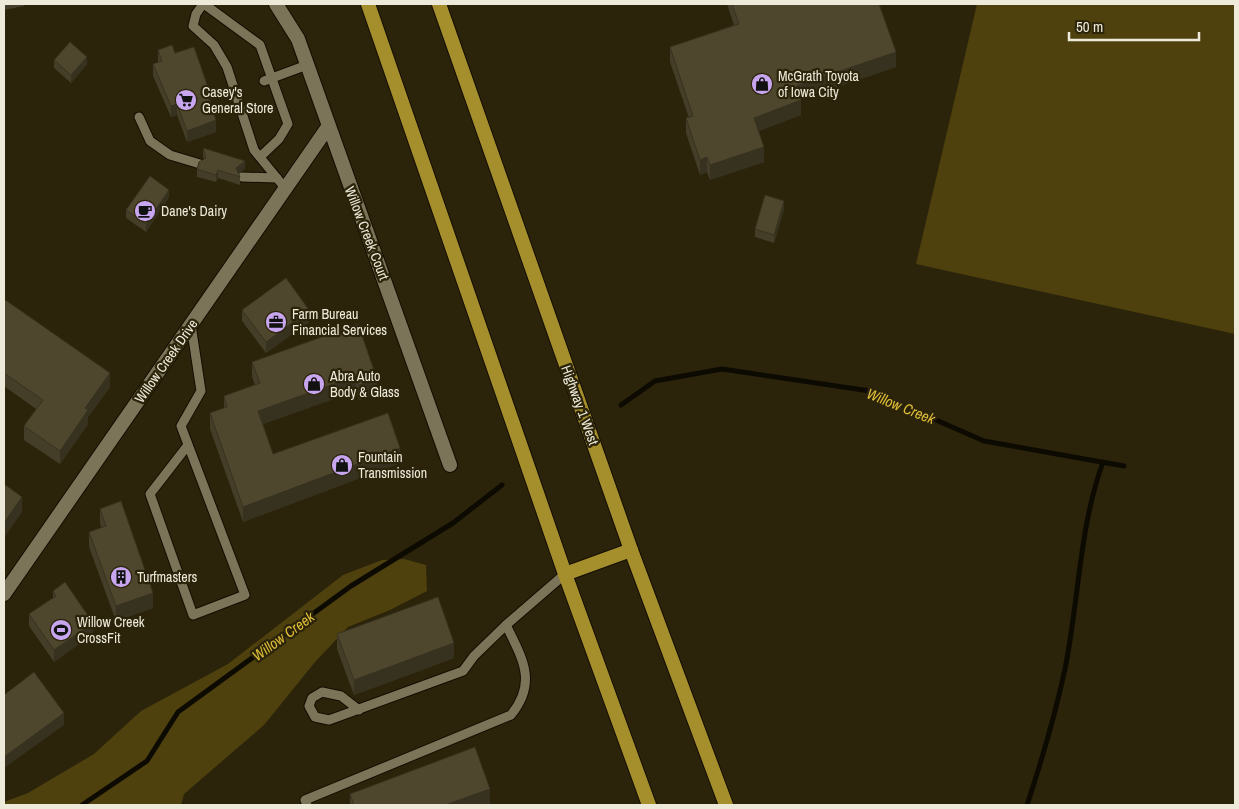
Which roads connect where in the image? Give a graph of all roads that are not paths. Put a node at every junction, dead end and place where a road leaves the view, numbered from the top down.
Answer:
1 (203, 4) edge
2 (276, 4) edge
3 (368, 4) edge
4 (439, 4) edge
5 (307, 65) junction
6 (268, 80) junction
7 (139, 116) dead end
8 (328, 127) junction
9 (260, 158) junction
10 (200, 164) edge
11 (242, 177) edge
12 (281, 183) junction
13 (191, 325) junction
14 (188, 445) junction
15 (450, 465) dead end
16 (632, 550) junction
17 (565, 574) junction
18 (4, 594) edge
19 (506, 625) junction
20 (359, 710) junction
21 (307, 805) edge
22 (649, 805) edge
23 (726, 805) edge

1 - 6 lane
1 - 9 lane
2 - 5 street, Willow Creek Court
3 - 17 main road
4 - 16 main road, Highway 1 West
5 - 6 lane
5 - 8 street, Willow Creek Court
6 - 9 lane
7 - 10 lane
8 - 12 street, Willow Creek Drive
8 - 15 street, Willow Creek Court
9 - 12 lane
11 - 12 lane
12 - 13 street, Willow Creek Drive
13 - 14 lane
13 - 18 street, Willow Creek Drive
14 - 14 lane
16 - 17 main road
16 - 23 main road, Highway 1 West
17 - 19 lane
17 - 22 main road
19 - 20 lane
19 - 21 lane
20 - 20 lane

